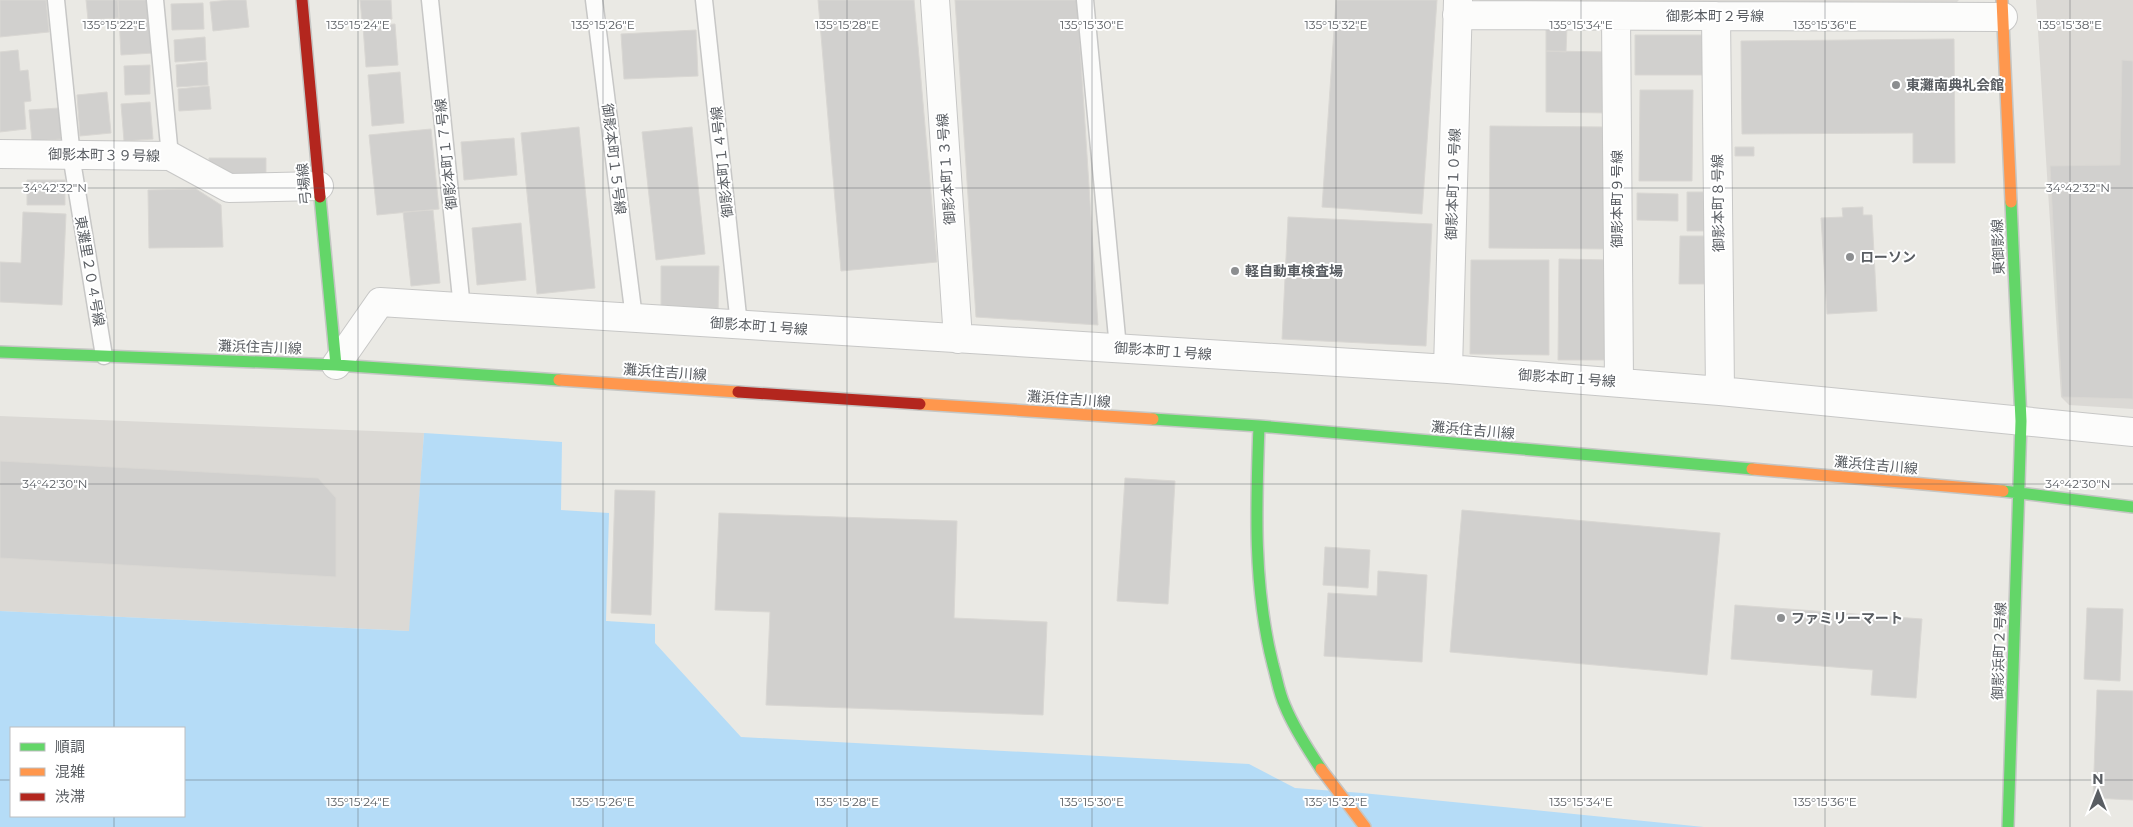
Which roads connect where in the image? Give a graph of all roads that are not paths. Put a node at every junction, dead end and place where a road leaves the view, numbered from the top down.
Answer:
1 (56, 0) edge
2 (155, 0) edge
3 (302, 0) edge
4 (430, 0) edge
5 (594, 0) edge
6 (704, 0) edge
7 (935, 0) edge
8 (1085, 0) edge
9 (1458, 8) edge
10 (2003, 8) edge
11 (1616, 16) junction
12 (1716, 16) junction
13 (0, 154) edge
14 (72, 155) junction
15 (170, 156) junction
16 (319, 186) junction
17 (462, 308) junction
18 (634, 318) junction
19 (739, 325) junction
20 (958, 338) junction
21 (1118, 348) junction
22 (0, 352) edge
23 (104, 356) junction
24 (336, 365) junction
25 (1448, 369) junction
26 (1619, 382) junction
27 (1720, 391) junction
28 (2021, 421) junction
29 (1259, 426) junction
30 (2133, 432) edge
31 (1989, 489) junction
32 (2020, 492) junction
33 (2133, 506) edge
34 (2018, 547) junction
35 (1365, 827) edge
36 (2008, 827) edge

1 - 14 lane, 東灘里２０４号線
2 - 15 lane
3 - 16 street, 弓場線
4 - 17 lane, 御影本町１７号線
5 - 18 lane, 御影本町１５号線
6 - 19 lane, 御影本町１４号線
7 - 20 street, 御影本町１３号線
8 - 21 lane
9 - 11 street, 御影本町２号線
9 - 25 street, 御影本町１０号線
10 - 12 street, 御影本町２号線
10 - 28 street, 東御影線
11 - 12 street, 御影本町２号線
11 - 26 street, 御影本町９号線
12 - 27 street, 御影本町８号線
13 - 14 street, 御影本町３９号線
14 - 15 street, 御影本町３９号線
14 - 23 lane, 東灘里２０４号線
15 - 16 street, 御影本町３９号線
16 - 24 street, 弓場線
17 - 18 street, 御影本町１号線
17 - 24 street, 御影本町１号線
18 - 19 street, 御影本町１号線
19 - 20 street, 御影本町１号線
20 - 21 street, 御影本町１号線
21 - 25 street, 御影本町１号線
22 - 23 street, 灘浜住吉川線
23 - 24 street, 灘浜住吉川線
24 - 29 street, 灘浜住吉川線
25 - 26 street, 御影本町１号線
26 - 27 street, 御影本町１号線
27 - 28 street, 御影本町１号線
28 - 30 street, 御影本町１号線
28 - 32 street, 東御影線
29 - 31 street, 灘浜住吉川線
29 - 35 street
31 - 32 street, 灘浜住吉川線
31 - 34 street
32 - 33 street, 灘浜住吉川線
32 - 34 street, 御影浜町２号線
34 - 36 street, 御影浜町２号線

